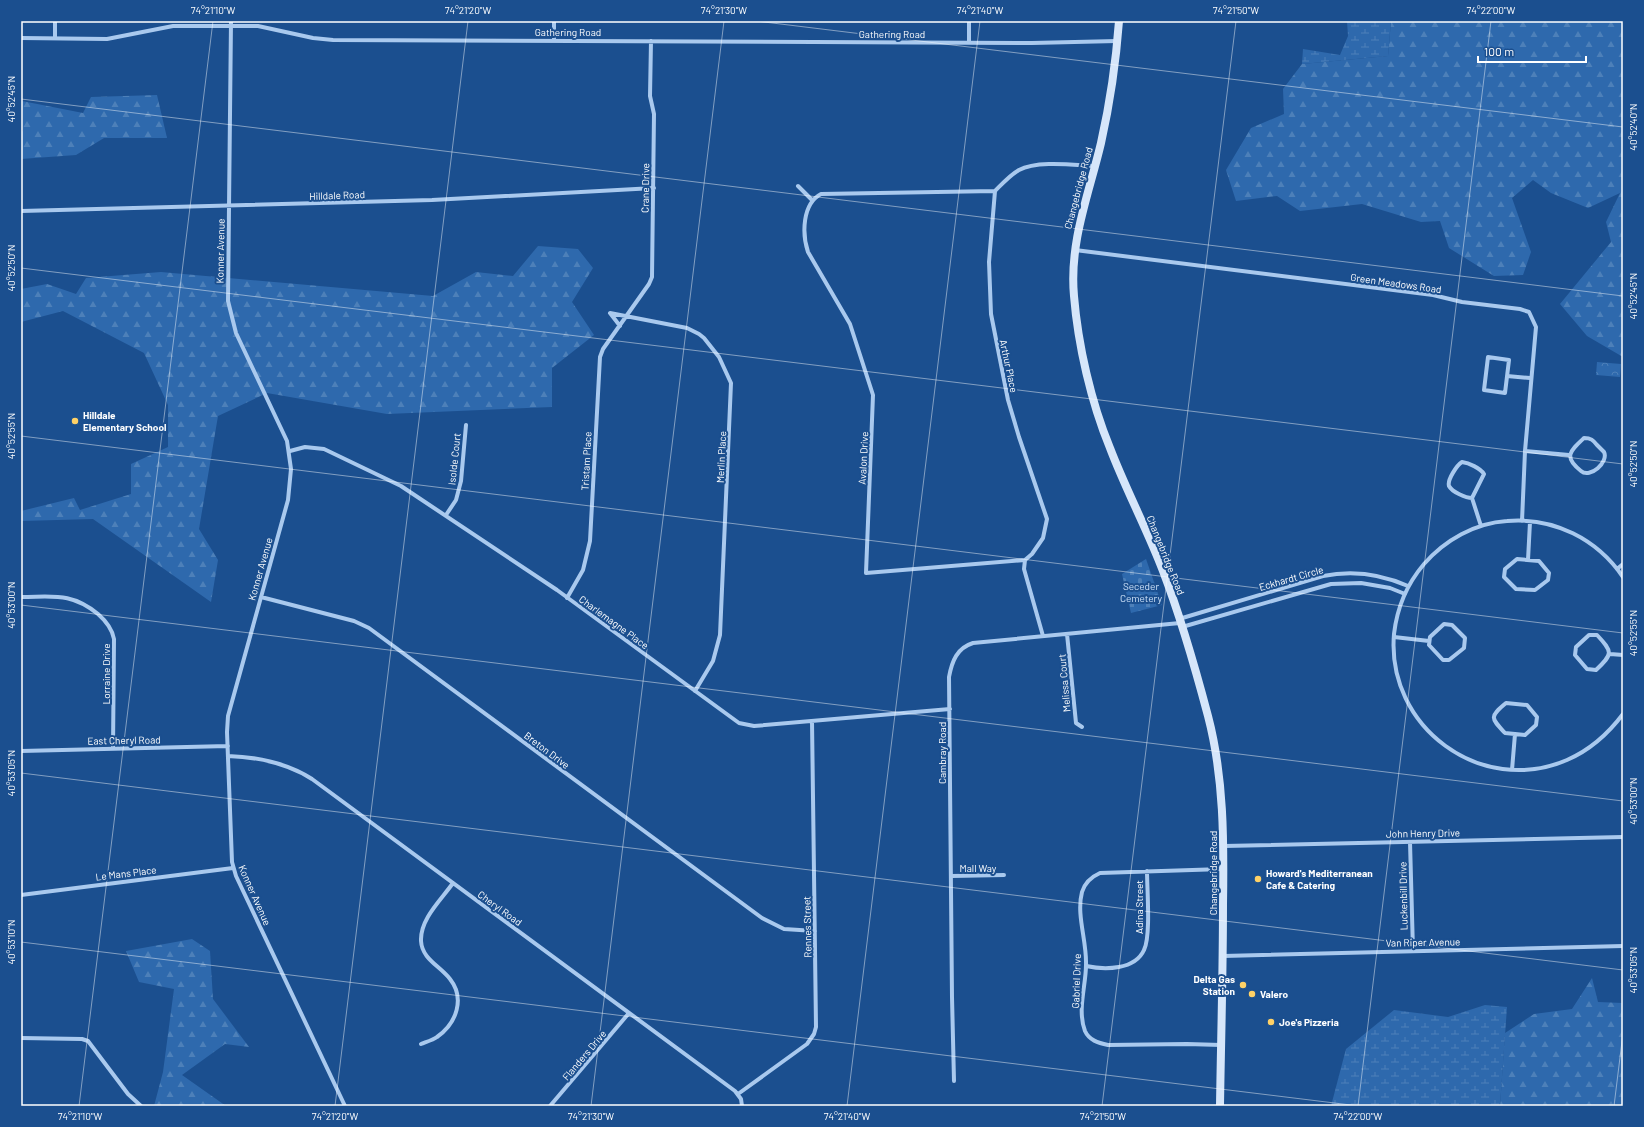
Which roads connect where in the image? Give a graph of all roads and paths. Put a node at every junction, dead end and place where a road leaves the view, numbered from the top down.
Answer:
1 (55, 21) edge
2 (231, 21) edge
3 (554, 21) edge
4 (969, 21) edge
5 (1119, 21) edge
6 (231, 26) junction
7 (21, 38) edge
8 (54, 38) junction
9 (554, 40) junction
10 (651, 41) junction
11 (1118, 41) junction
12 (969, 42) junction
13 (1094, 166) junction
14 (798, 186) dead end
15 (654, 188) junction
16 (995, 191) junction
17 (812, 200) junction
18 (228, 206) junction
19 (21, 211) edge
20 (1075, 250) junction
21 (626, 316) junction
22 (620, 326) junction
23 (1507, 376) junction
24 (1530, 378) junction
25 (466, 425) dead end
26 (290, 451) junction
27 (1525, 451) junction
28 (1569, 455) junction
29 (1472, 498) junction
30 (446, 515) junction
31 (1522, 521) junction
32 (1530, 522) junction
33 (1481, 526) junction
34 (1026, 560) junction
35 (1528, 560) junction
36 (1623, 564) edge
37 (1617, 569) junction
38 (1623, 577) edge
39 (1408, 586) junction
40 (1405, 594) junction
41 (21, 597) edge
42 (261, 597) junction
43 (567, 598) junction
44 (1180, 623) junction
45 (1067, 634) junction
46 (1043, 636) junction
47 (1394, 637) junction
48 (1429, 641) junction
49 (1610, 654) junction
50 (1623, 655) edge
51 (694, 691) junction
52 (950, 709) junction
53 (1623, 714) edge
54 (812, 721) junction
55 (1082, 727) dead end
56 (1515, 734) junction
57 (228, 746) junction
58 (113, 749) junction
59 (21, 751) edge
60 (228, 756) junction
61 (1512, 770) junction
62 (1623, 837) edge
63 (1410, 842) junction
64 (1223, 846) junction
65 (233, 868) junction
66 (1224, 869) junction
67 (1147, 871) junction
68 (952, 876) junction
69 (1004, 876) dead end
70 (453, 883) junction
71 (21, 894) edge
72 (815, 931) junction
73 (1623, 946) edge
74 (1413, 950) junction
75 (1223, 956) junction
76 (1086, 966) junction
77 (629, 1013) junction
78 (21, 1038) edge
79 (421, 1044) dead end
80 (1222, 1045) junction
81 (954, 1082) dead end
82 (738, 1094) junction
83 (141, 1106) edge
84 (345, 1106) edge
85 (550, 1106) edge
86 (742, 1106) edge
87 (1220, 1106) edge

1 - 8 street
2 - 6 street, Konner Avenue
3 - 9 street
4 - 12 street
5 - 11 main road, Changebridge Road
6 - 8 street, Gathering Road
6 - 9 street, Gathering Road
6 - 18 street, Konner Avenue
7 - 8 street, Gathering Road
9 - 10 street, Gathering Road
10 - 12 street, Gathering Road
10 - 15 street, Crane Drive
11 - 12 street, Gathering Road
11 - 13 main road, Changebridge Road
13 - 16 street
13 - 20 main road, Changebridge Road
14 - 17 street
15 - 18 street, Hilldale Road
15 - 21 street, Crane Drive
16 - 17 street
16 - 34 street, Arthur Place
17 - 34 street, Avalon Drive
18 - 19 street, Hilldale Road
18 - 26 street, Konner Avenue
20 - 24 street, Green Meadows Road
20 - 44 main road, Changebridge Road
21 - 22 street, Crane Drive
21 - 22 street, Merlin Place
21 - 51 street, Merlin Place
22 - 43 street, Tristam Place
23 - 23 street
23 - 24 street
24 - 27 street, Green Meadows Road
25 - 30 street, Isolde Court
26 - 30 street, Charlemagne Place
26 - 42 street, Konner Avenue
27 - 28 street
27 - 31 street, Green Meadows Road
28 - 28 street
29 - 29 street
29 - 33 street
30 - 43 street, Charlemagne Place
31 - 32 street
31 - 33 street
32 - 35 street
32 - 37 street
33 - 39 street
34 - 46 street
35 - 35 street
36 - 37 street
37 - 38 street
39 - 40 street
39 - 44 street, Eckhardt Circle
40 - 44 street, Eckhardt Circle
40 - 47 street
41 - 58 street, Lorraine Drive
42 - 57 street, Konner Avenue
42 - 72 street, Breton Drive
43 - 51 street, Charlemagne Place
44 - 45 street, Cambray Road
44 - 64 main road, Changebridge Road
45 - 46 street, Cambray Road
45 - 55 street, Melissa Court
46 - 52 street, Cambray Road
47 - 48 street
47 - 61 street
48 - 48 street
49 - 49 street
49 - 50 street
51 - 54 street, Charlemagne Place
52 - 54 street, Charlemagne Place
52 - 68 street, Cambray Road
53 - 61 street
54 - 72 street, Rennes Street
56 - 56 street
56 - 61 street
57 - 58 street, East Cheryl Road
57 - 60 street, Konner Avenue
58 - 59 street, East Cheryl Road
60 - 65 street, Konner Avenue
60 - 70 street, Cheryl Road
62 - 63 street, John Henry Drive
63 - 64 street, John Henry Drive
63 - 74 street, Luckenbill Drive
64 - 66 main road, Changebridge Road
65 - 71 street, Le Mans Place
65 - 84 street, Konner Avenue
66 - 67 street, Gabriel Drive
66 - 75 main road, Changebridge Road
67 - 76 street, Adina Street
67 - 76 street, Gabriel Drive
68 - 69 street, Mall Way
68 - 81 street, Cambray Road
70 - 77 street, Cheryl Road
70 - 79 street
72 - 82 street, Rennes Street
73 - 74 street, Van Riper Avenue
74 - 75 street, Van Riper Avenue
75 - 80 main road, Changebridge Road
76 - 80 street, Gabriel Drive
77 - 82 street, Cheryl Road
77 - 85 street, Flanders Drive
78 - 83 street
80 - 87 main road, Changebridge Road
82 - 86 street

